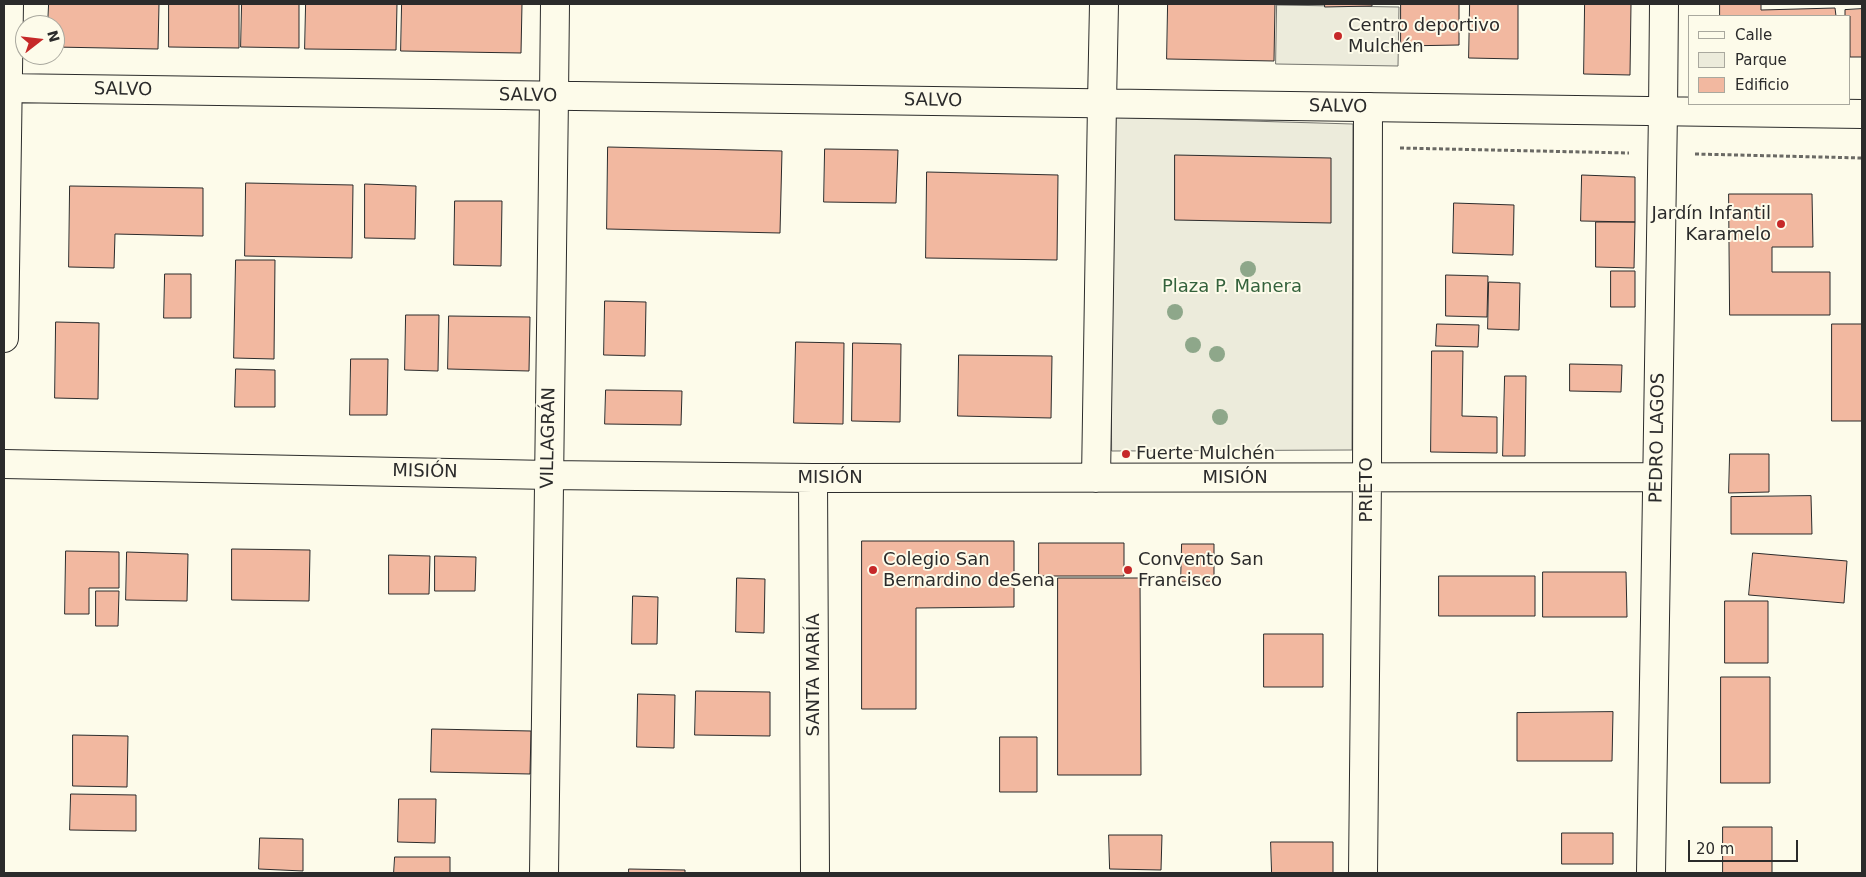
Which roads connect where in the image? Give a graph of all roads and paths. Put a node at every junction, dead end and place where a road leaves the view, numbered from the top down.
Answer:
1 (9, 4) edge
2 (556, 4) edge
3 (1104, 4) edge
4 (1664, 4) edge
5 (5, 88) edge
6 (554, 96) junction
7 (1102, 103) junction
8 (1368, 107) junction
9 (1663, 111) junction
10 (1862, 114) edge
11 (1368, 147) junction
12 (1662, 154) junction
13 (1862, 158) edge
14 (4, 338) edge
15 (4, 464) edge
16 (549, 475) junction
17 (1657, 477) junction
18 (813, 478) junction
19 (1096, 478) junction
20 (1367, 478) junction
21 (544, 873) edge
22 (814, 873) edge
23 (1363, 873) edge
24 (1651, 873) edge

1 - 5 street
2 - 6 street, VILLAGRÁN
3 - 7 street
4 - 9 street, PEDRO LAGOS
5 - 6 street, SALVO
5 - 14 street
6 - 7 street, SALVO
6 - 16 street, VILLAGRÁN
7 - 8 street, SALVO
7 - 19 street
8 - 9 street, SALVO
8 - 11 street, PRIETO
9 - 10 street, SALVO
9 - 12 street, PEDRO LAGOS
11 - 12 path
11 - 20 street, PRIETO
12 - 13 path
12 - 17 street, PEDRO LAGOS
15 - 16 street, MISIÓN
16 - 18 street, MISIÓN
16 - 21 street, VILLAGRÁN
17 - 20 street, MISIÓN
17 - 24 street, PEDRO LAGOS
18 - 19 street, MISIÓN
18 - 22 street, SANTA MARÍA
19 - 20 street, MISIÓN
20 - 23 street, PRIETO

